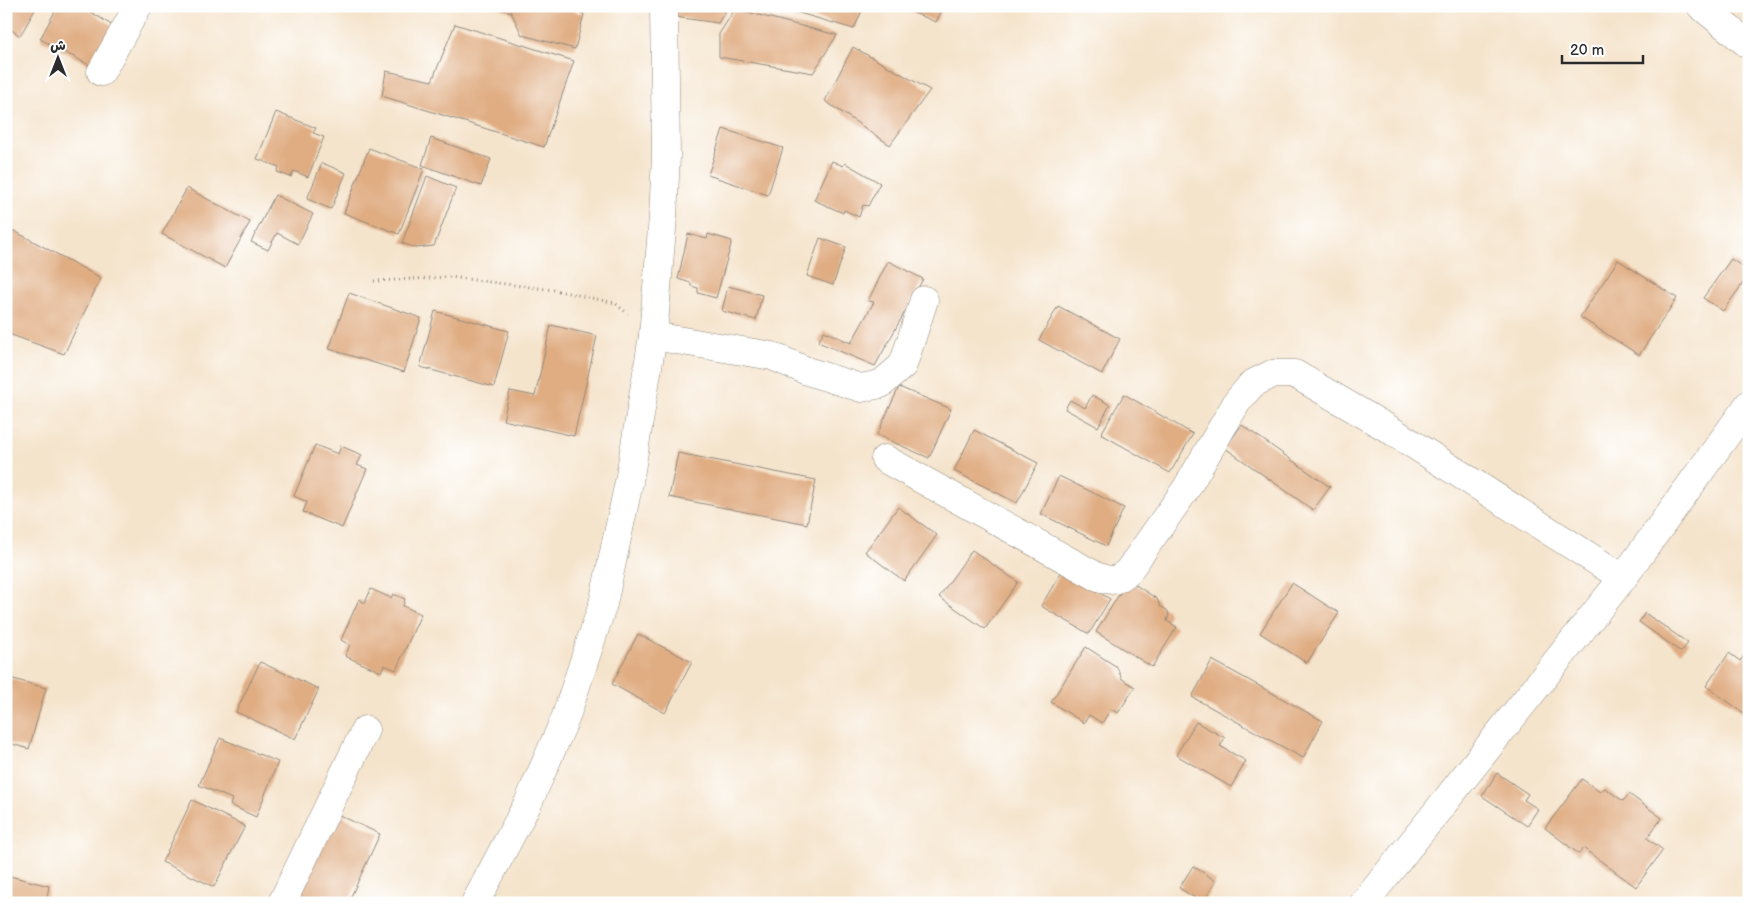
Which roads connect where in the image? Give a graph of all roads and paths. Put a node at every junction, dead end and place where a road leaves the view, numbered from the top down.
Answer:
1 (138, 6) edge
2 (664, 6) edge
3 (1701, 6) edge
4 (1749, 45) edge
5 (101, 72) dead end
6 (374, 281) dead end
7 (924, 300) dead end
8 (653, 336) junction
9 (1749, 404) edge
10 (885, 459) dead end
11 (1623, 578) junction
12 (365, 730) dead end
13 (282, 903) edge
14 (476, 903) edge
15 (1364, 903) edge

1 - 5 street
2 - 8 street
3 - 4 street
6 - 8 path
7 - 8 street
8 - 14 street
9 - 11 street
10 - 11 street
11 - 15 street
12 - 13 street

